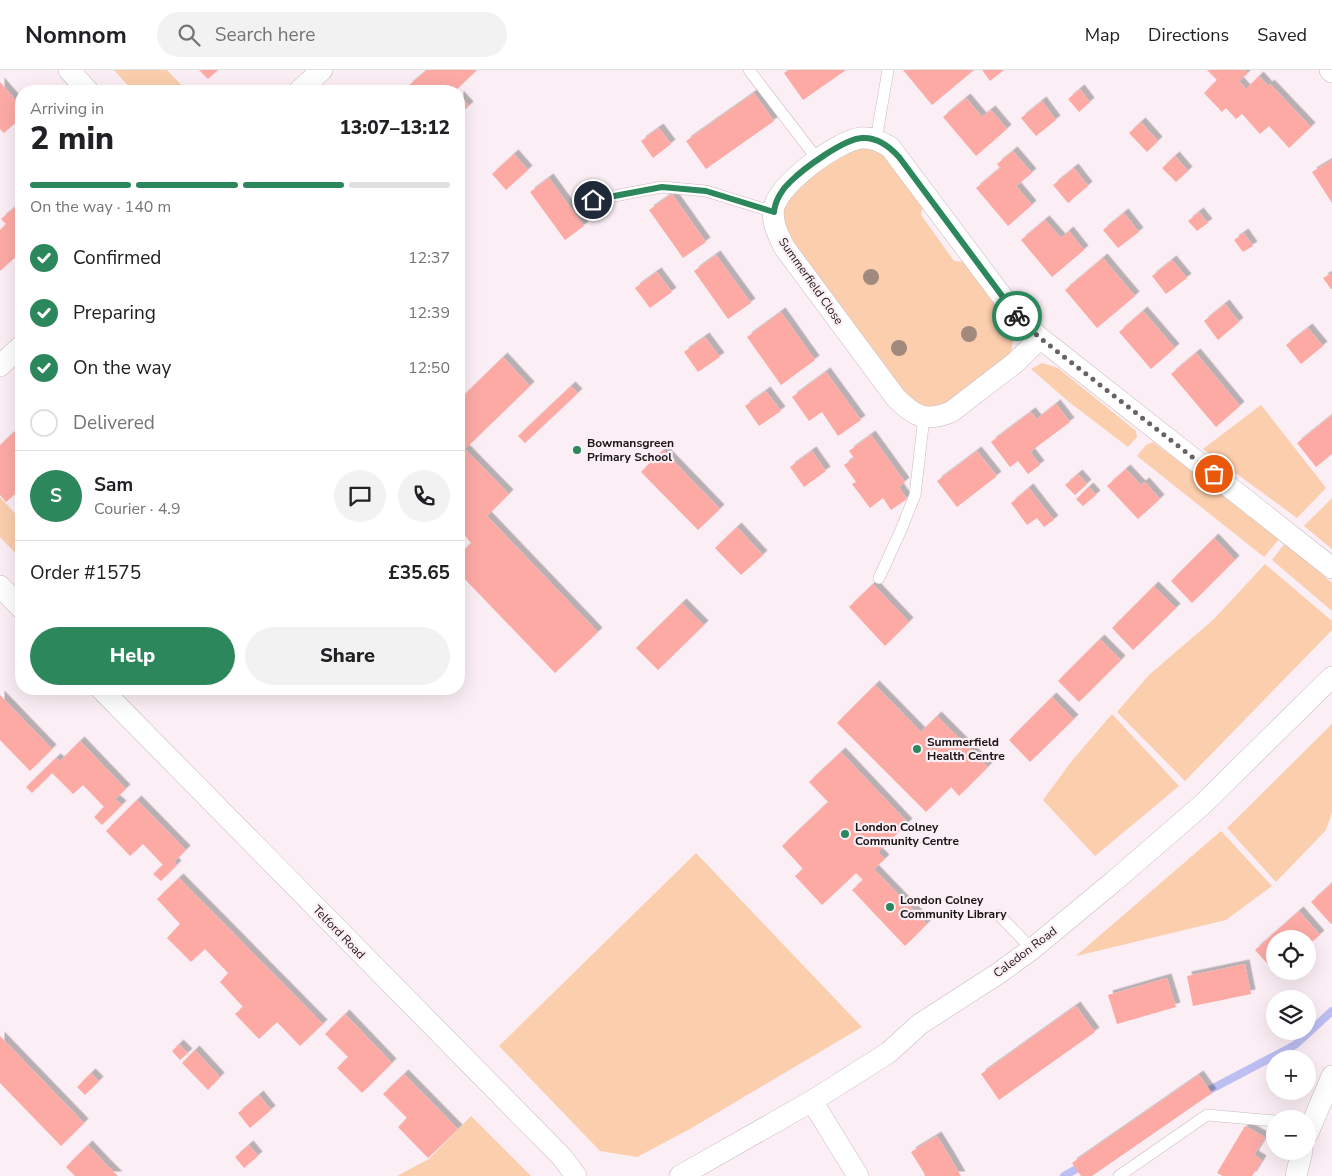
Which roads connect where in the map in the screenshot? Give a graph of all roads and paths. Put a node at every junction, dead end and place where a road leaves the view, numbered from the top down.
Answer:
1 (69, 70) edge
2 (322, 70) edge
3 (749, 70) edge
4 (888, 70) edge
5 (83, 85) edge
6 (306, 85) edge
7 (876, 140) junction
8 (818, 160) junction
9 (593, 200) dead end
10 (774, 212) junction
11 (1040, 338) junction
12 (15, 352) edge
13 (0, 366) edge
14 (924, 417) junction
15 (1332, 568) edge
16 (879, 578) dead end
17 (0, 586) edge
18 (15, 602) edge
19 (1332, 677) edge
20 (107, 695) edge
21 (999, 915) dead end
22 (1032, 949) junction
23 (1332, 1076) edge
24 (812, 1101) junction
25 (1316, 1110) edge
26 (1266, 1121) edge
27 (1300, 1160) edge
28 (576, 1176) edge
29 (680, 1176) edge
30 (858, 1176) edge
31 (1119, 1176) edge
32 (1296, 1176) edge

1 - 5 street
2 - 6 street
3 - 8 lane
4 - 7 lane
7 - 8 street
7 - 11 street
8 - 10 street
9 - 10 lane
10 - 14 street, Summerfield Close
11 - 14 street
11 - 15 street
12 - 13 street
14 - 16 lane
17 - 18 street
19 - 22 street, Caledon Road
20 - 28 street, Telford Road
21 - 22 lane
22 - 24 street, Caledon Road
23 - 25 street
24 - 29 street, Caledon Road
24 - 30 street
26 - 31 lane
27 - 32 street

